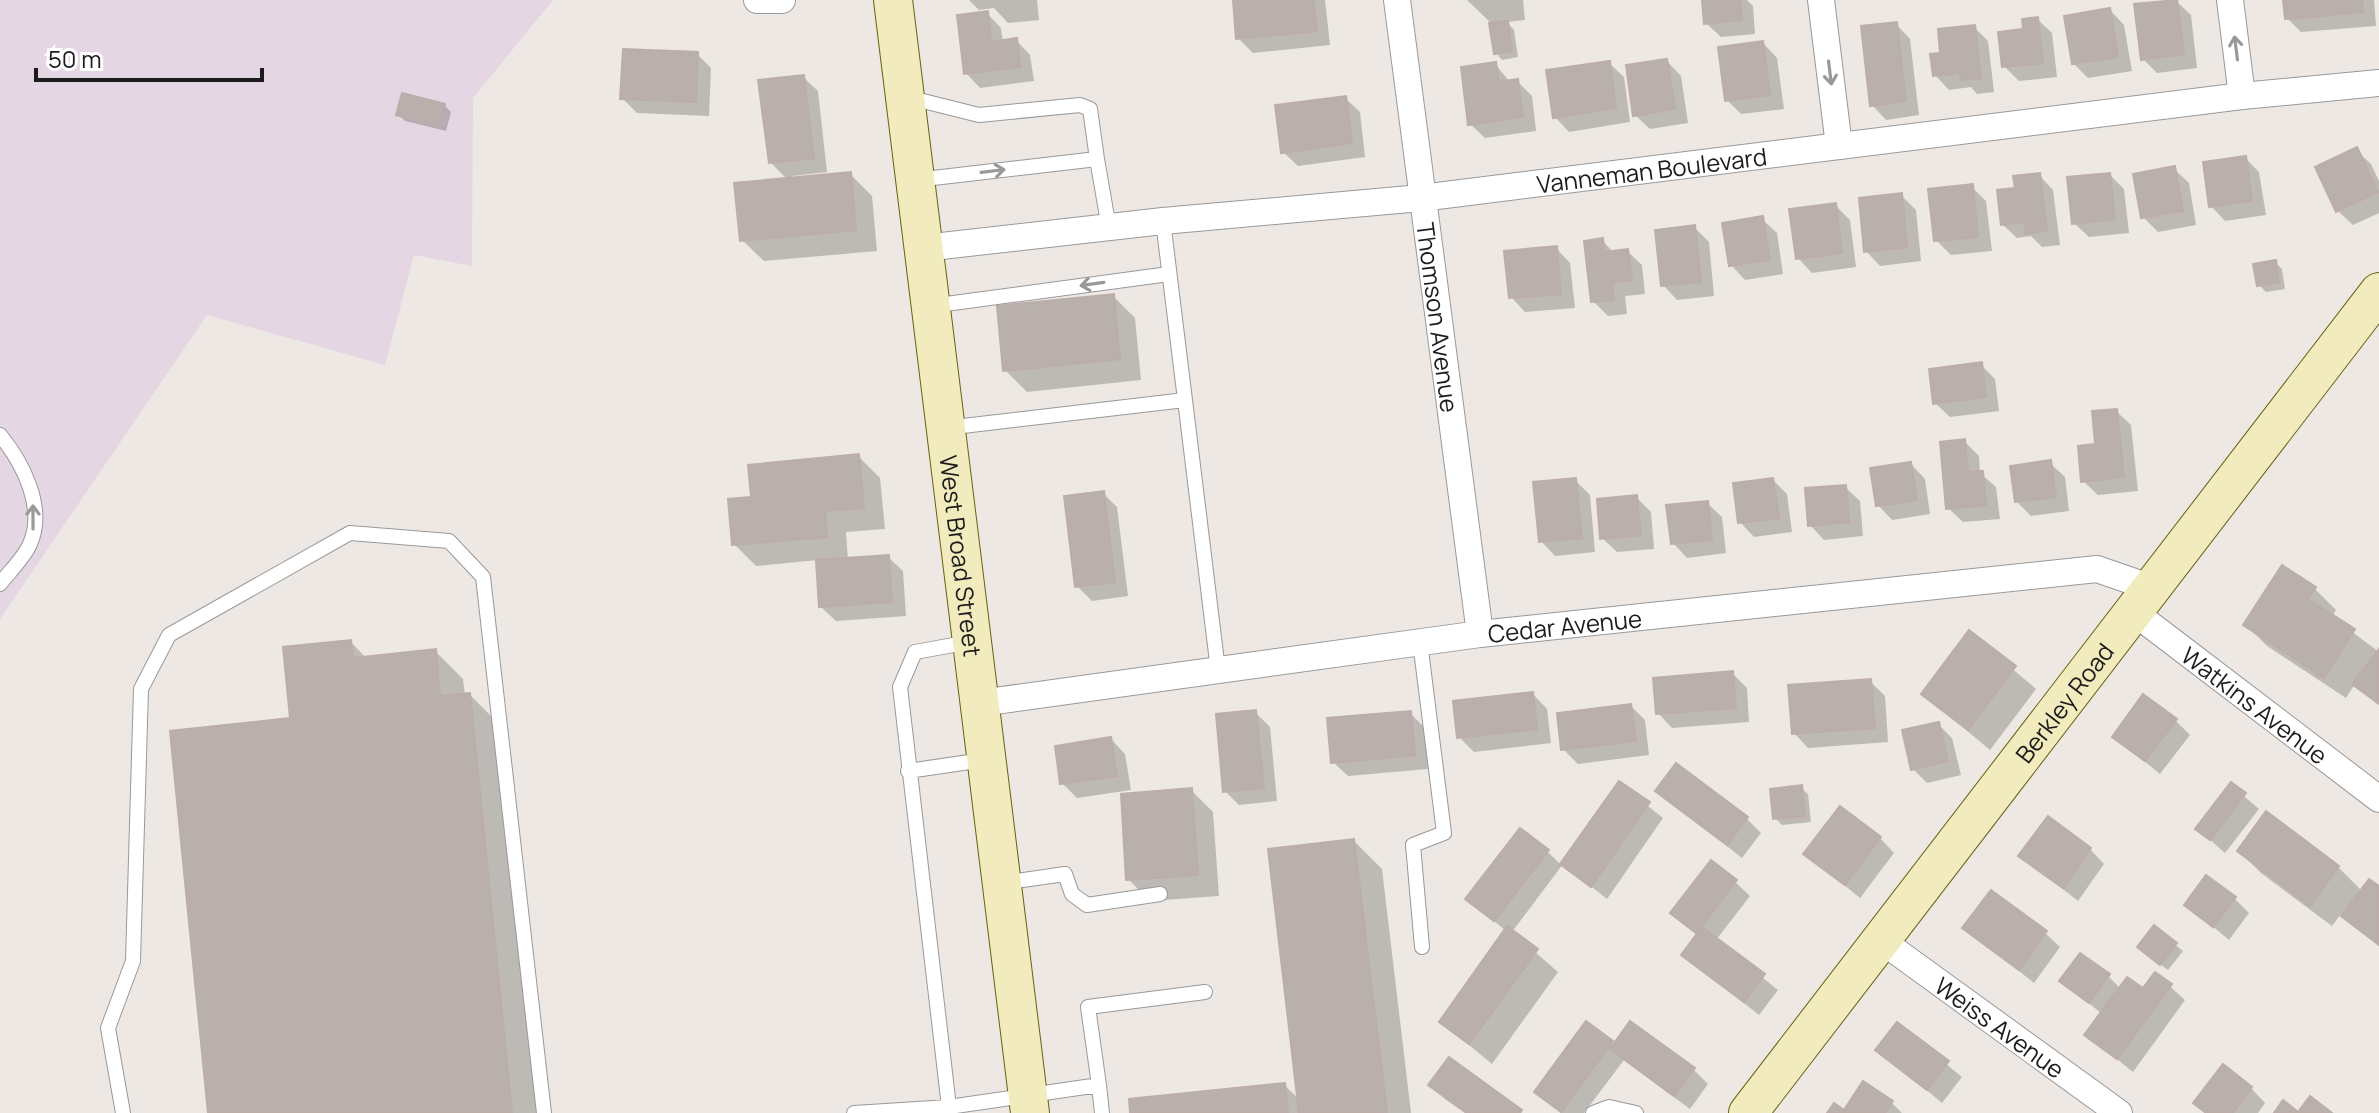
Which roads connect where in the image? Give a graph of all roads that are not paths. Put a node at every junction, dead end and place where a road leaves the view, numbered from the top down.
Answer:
1 (757, 0) edge
2 (782, 0) edge
3 (893, 0) edge
4 (1397, 0) edge
5 (1821, 0) edge
6 (2230, 0) edge
7 (2379, 83) edge
8 (905, 96) junction
9 (2242, 96) junction
10 (1839, 146) junction
11 (1097, 159) junction
12 (916, 180) junction
13 (1421, 198) junction
14 (1163, 221) junction
15 (1109, 228) junction
16 (924, 248) junction
17 (1169, 274) junction
18 (2379, 292) edge
19 (931, 306) junction
20 (1185, 400) junction
21 (946, 428) junction
22 (0, 435) edge
23 (0, 584) edge
24 (2140, 599) junction
25 (1480, 634) junction
26 (972, 641) junction
27 (1420, 642) junction
28 (1218, 670) junction
29 (980, 703) junction
30 (987, 760) junction
31 (908, 771) junction
32 (2379, 799) edge
33 (1002, 883) junction
34 (1160, 894) dead end
35 (1882, 941) junction
36 (1422, 947) dead end
37 (1205, 992) dead end
38 (1099, 1085) junction
39 (1029, 1104) edge
40 (949, 1107) junction
41 (123, 1113) edge
42 (544, 1113) edge
43 (854, 1113) edge
44 (1102, 1113) edge
45 (1593, 1113) edge
46 (1636, 1113) edge
47 (1748, 1113) edge
48 (2119, 1113) edge

1 - 2 street
3 - 8 main road, West Broad Street
4 - 13 street, Thomson Avenue
5 -> 10 street
9 -> 6 street
7 - 9 street, Vanneman Boulevard
8 - 11 lane
8 - 12 main road, West Broad Street
9 - 10 street, Vanneman Boulevard
10 - 13 street, Vanneman Boulevard
12 -> 11 lane
11 - 15 lane
12 - 16 main road, West Broad Street
13 - 14 street, Vanneman Boulevard
13 - 25 street, Thomson Avenue
14 - 15 street, Vanneman Boulevard
14 - 17 lane
15 - 16 street, Vanneman Boulevard
16 - 19 main road, West Broad Street
17 -> 19 lane
17 - 20 lane
18 - 24 main road, Berkley Road
19 - 21 main road, West Broad Street
20 - 21 lane
20 - 28 lane
21 - 26 main road, West Broad Street
23 -> 22 lane
24 - 25 street, Cedar Avenue
24 - 32 street, Watkins Avenue
24 - 35 main road, Berkley Road
25 - 27 street, Cedar Avenue
26 - 29 main road, West Broad Street
26 - 31 lane
27 - 28 street, Cedar Avenue
27 - 36 lane
28 - 29 street, Cedar Avenue
29 - 30 main road, West Broad Street
30 - 31 lane
30 - 33 main road, West Broad Street
31 - 40 lane
33 - 34 lane
33 - 39 main road, West Broad Street
35 - 47 main road, Berkley Road
35 - 48 street, Weiss Avenue
37 - 38 lane
38 - 39 lane
38 - 44 lane
39 - 40 lane
40 - 43 lane
41 - 42 lane
45 - 46 lane

